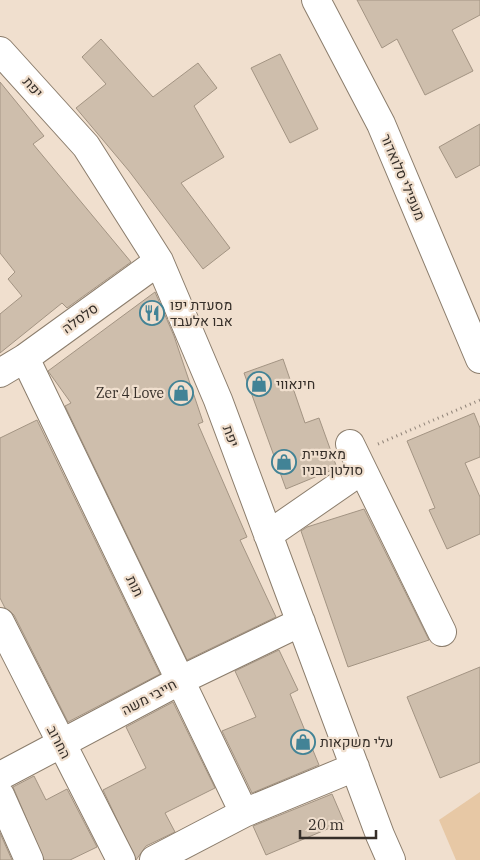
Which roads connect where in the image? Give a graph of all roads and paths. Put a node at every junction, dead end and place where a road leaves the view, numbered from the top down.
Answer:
1 (316, 0) edge
2 (0, 51) edge
3 (159, 260) junction
4 (25, 358) junction
5 (480, 359) edge
6 (0, 373) edge
7 (480, 400) edge
8 (356, 456) junction
9 (268, 535) junction
10 (0, 622) edge
11 (301, 622) junction
12 (442, 632) dead end
13 (181, 680) junction
14 (60, 744) junction
15 (354, 767) junction
16 (0, 776) edge
17 (0, 795) edge
18 (244, 814) junction
19 (29, 860) edge
20 (121, 860) edge
21 (154, 860) edge
22 (392, 860) edge

1 - 5 street, מעפילי סלואדור
2 - 3 street, יפת
3 - 4 street, סלסלה
3 - 9 street, יפת
4 - 6 street, סלסלה
4 - 13 street, תות
7 - 8 path
8 - 9 street
8 - 12 street
9 - 11 street, יפת
10 - 14 street, החרוב
11 - 13 street, חייבי משה
11 - 15 street, יפת
13 - 14 street, חייבי משה
13 - 18 street, תות
14 - 16 street, חייבי משה
14 - 20 street, החרוב
15 - 18 street
15 - 22 street, יפת
17 - 19 street
18 - 21 street

